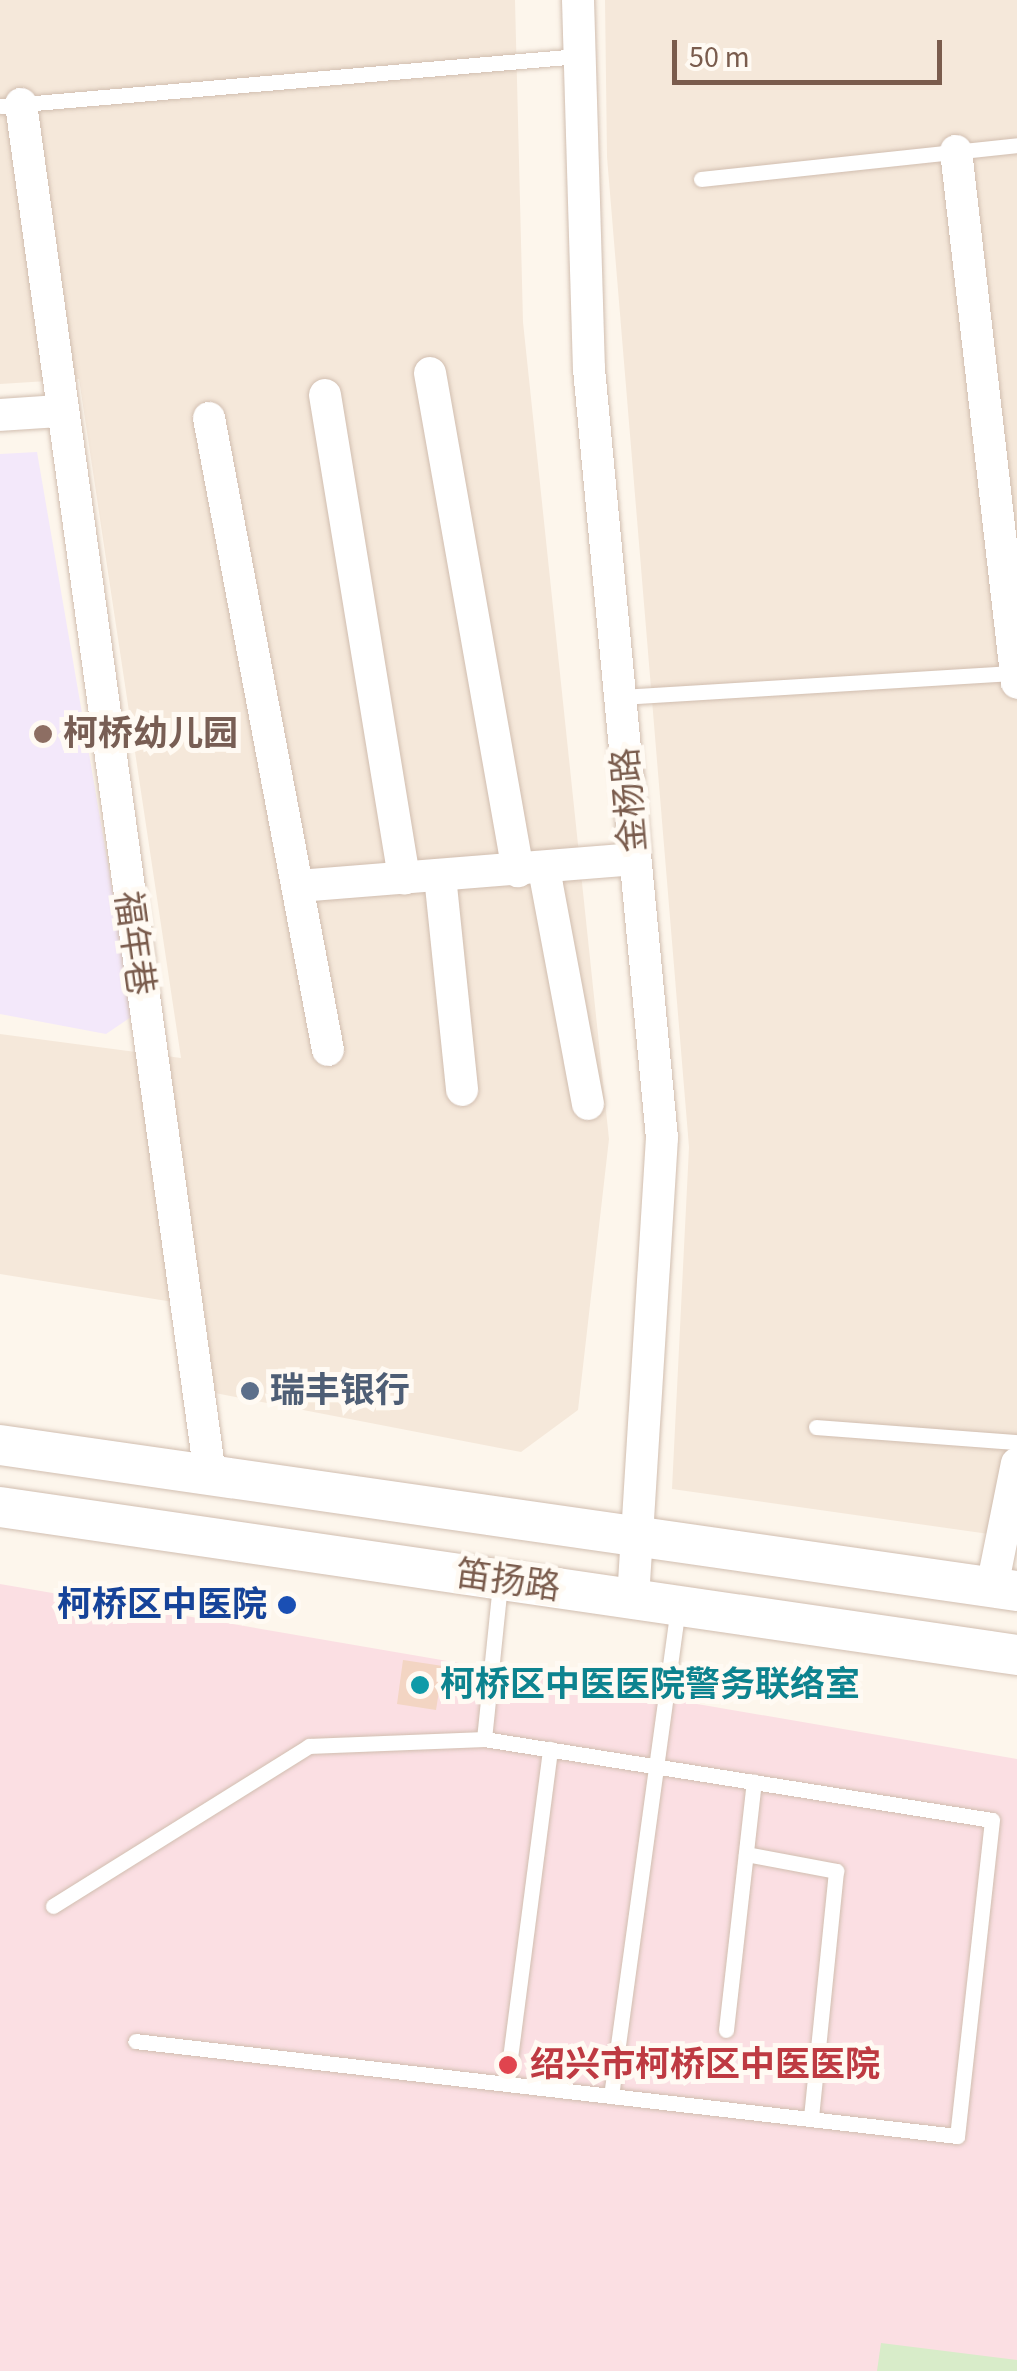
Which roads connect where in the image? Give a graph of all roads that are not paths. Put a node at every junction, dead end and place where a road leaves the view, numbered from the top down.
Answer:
1 (578, 0) edge
2 (580, 56) junction
3 (10, 105) edge
4 (1017, 144) edge
5 (956, 151) junction
6 (702, 178) dead end
7 (430, 373) dead end
8 (325, 395) dead end
9 (58, 411) junction
10 (0, 415) edge
11 (209, 418) dead end
12 (1017, 674) edge
13 (1017, 682) edge
14 (620, 698) junction
15 (635, 858) junction
16 (531, 870) junction
17 (440, 876) junction
18 (404, 879) junction
19 (298, 886) junction
20 (328, 1050) dead end
21 (462, 1090) dead end
22 (588, 1104) dead end
23 (816, 1427) dead end
24 (1017, 1442) edge
25 (0, 1446) edge
26 (1017, 1462) edge
27 (210, 1475) junction
28 (0, 1507) edge
29 (643, 1534) junction
30 (501, 1580) junction
31 (1004, 1589) edge
32 (632, 1599) junction
33 (679, 1606) junction
34 (1017, 1655) edge
35 (484, 1739) junction
36 (550, 1750) junction
37 (654, 1766) junction
38 (754, 1782) junction
39 (746, 1854) junction
40 (53, 1906) dead end
41 (726, 2030) dead end
42 (135, 2041) dead end
43 (507, 2081) junction
44 (611, 2096) junction
45 (811, 2118) junction

1 - 2 street, 金杨路
2 - 3 lane
2 - 14 street, 金杨路
3 - 9 street, 福年巷
4 - 5 lane
5 - 6 lane
5 - 12 street
7 - 16 street
8 - 18 street
9 - 10 street
9 - 27 street, 福年巷
11 - 19 street
12 - 13 street
12 - 14 lane
14 - 15 street, 金杨路
15 - 16 street
15 - 29 street, 金杨路
16 - 17 street
16 - 22 street
17 - 18 street
17 - 21 street
18 - 19 street
19 - 20 street
23 - 24 lane
25 - 27 street, 笛扬路
26 - 31 street
27 - 29 street, 笛扬路
28 - 30 street, 笛扬路
29 - 31 street, 笛扬路
29 - 32 street, 金杨路
30 - 32 street, 笛扬路
30 - 35 lane
32 - 33 street, 笛扬路
33 - 34 street, 笛扬路
33 - 37 lane
35 - 36 lane
35 - 40 lane
36 - 37 lane
36 - 43 lane
37 - 38 lane
37 - 44 lane
38 - 39 lane
38 - 45 lane
39 - 41 lane
39 - 45 lane
42 - 43 lane
43 - 44 lane
44 - 45 lane

